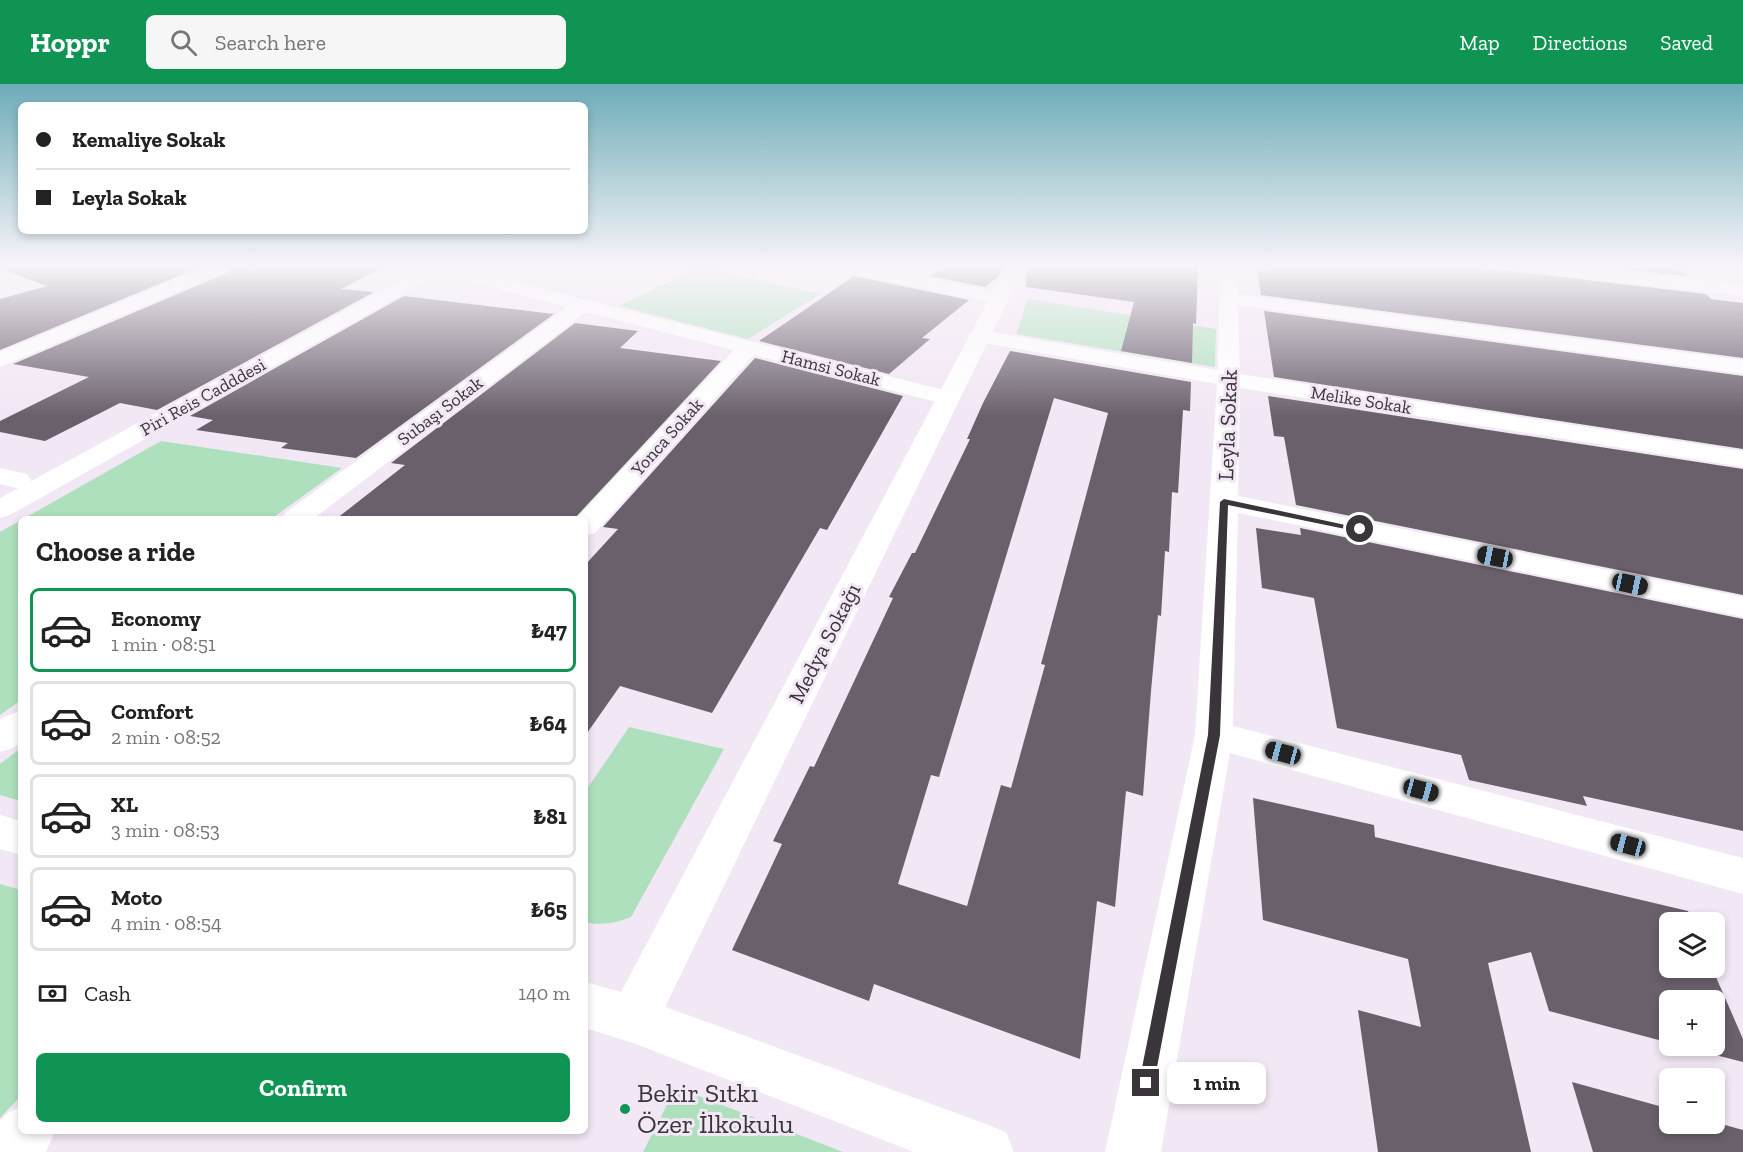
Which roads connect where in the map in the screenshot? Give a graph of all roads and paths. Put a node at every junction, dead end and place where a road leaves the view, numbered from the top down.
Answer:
1 (101, 317) edge
2 (319, 317) edge
3 (347, 317) edge
4 (567, 317) edge
5 (633, 317) edge
6 (989, 317) edge
7 (1228, 317) edge
8 (1437, 317) edge
9 (979, 336) junction
10 (749, 347) junction
11 (1, 359) edge
12 (1743, 368) edge
13 (1229, 379) junction
14 (948, 398) junction
15 (1743, 459) edge
16 (6, 482) edge
17 (1224, 502) junction
18 (0, 509) edge
19 (299, 516) edge
20 (588, 523) edge
21 (1743, 607) edge
22 (18, 725) edge
23 (1214, 735) junction
24 (0, 738) edge
25 (0, 832) edge
26 (18, 837) edge
27 (1743, 876) edge
28 (588, 1006) edge
29 (633, 1019) junction
30 (25, 1134) edge
31 (8, 1152) edge
32 (986, 1152) edge
33 (1133, 1152) edge

1 - 11 street
2 - 16 street, Piri Reis Cadddesi
3 - 18 street, Piri Reis Cadddesi
4 - 19 street, Subaşı Sokak
5 - 10 street, Hamsi Sokak
6 - 9 street, Medya Sokağı
7 - 13 street, Leyla Sokak
8 - 12 street
9 - 13 street, Melike Sokak
9 - 14 street, Medya Sokağı
10 - 14 street, Hamsi Sokak
10 - 20 street, Yonca Sokak
13 - 15 street, Melike Sokak
13 - 17 street, Leyla Sokak
14 - 29 street, Medya Sokağı
17 - 21 street
17 - 23 street, Leyla Sokak
22 - 24 street
23 - 27 street
23 - 33 street, Leyla Sokak
25 - 26 street
28 - 29 street
29 - 32 street
30 - 31 street

